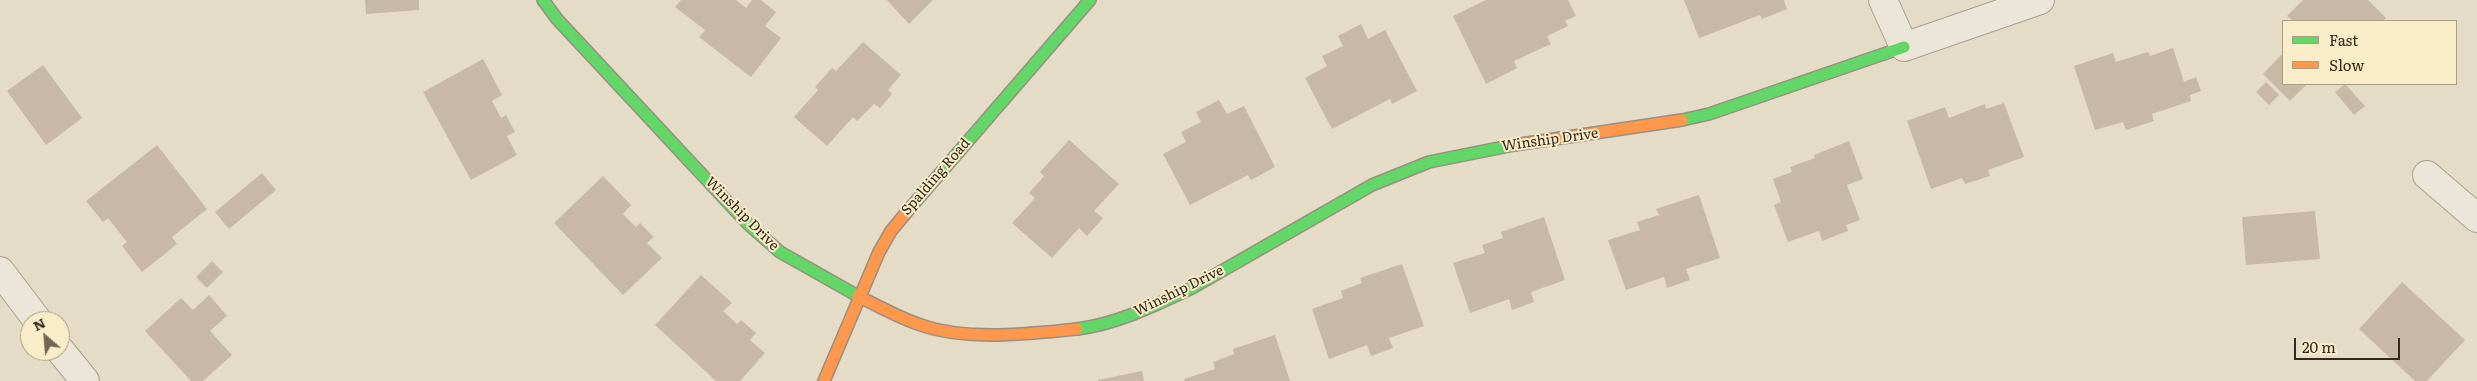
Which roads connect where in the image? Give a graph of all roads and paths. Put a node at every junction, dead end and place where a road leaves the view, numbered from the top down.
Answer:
1 (543, 0) edge
2 (1090, 0) edge
3 (1883, 0) edge
4 (2040, 0) edge
5 (1904, 47) junction
6 (2427, 175) dead end
7 (2477, 218) edge
8 (0, 271) edge
9 (859, 297) junction
10 (30, 311) edge
11 (69, 361) edge
12 (84, 381) edge
13 (824, 381) edge

1 - 9 street, Winship Drive
2 - 9 street, Spalding Road
3 - 5 street
4 - 5 street, Winship Drive
5 - 9 street, Winship Drive
6 - 7 street
8 - 10 street
9 - 13 street, Spalding Road
11 - 12 street

